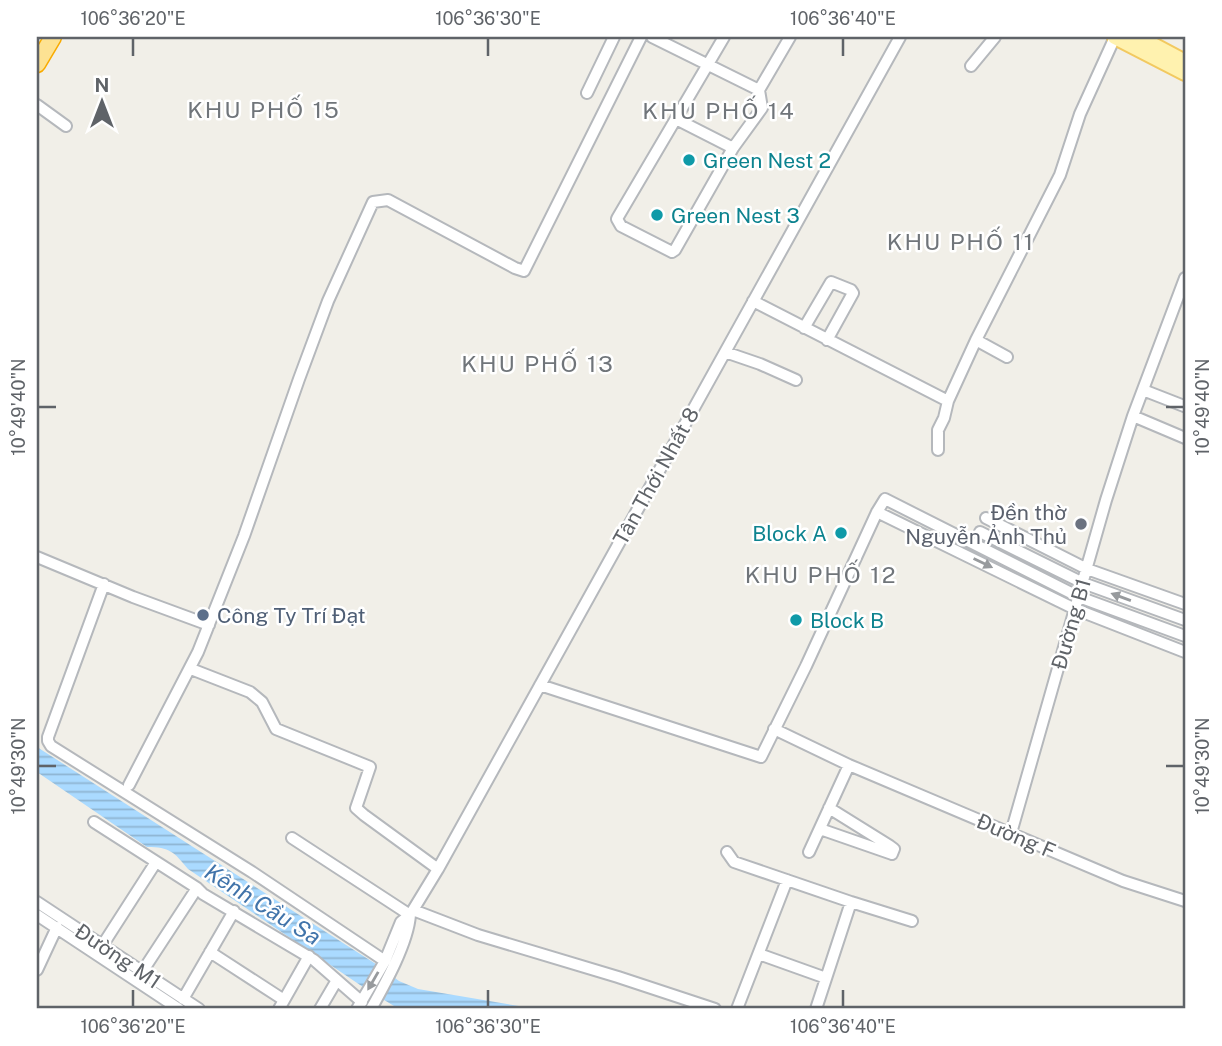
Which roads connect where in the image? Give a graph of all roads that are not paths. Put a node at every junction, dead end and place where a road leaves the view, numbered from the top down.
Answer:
1 (43, 37) edge
2 (53, 37) edge
3 (614, 37) edge
4 (641, 37) edge
5 (652, 37) edge
6 (724, 37) edge
7 (790, 37) edge
8 (900, 37) edge
9 (995, 37) edge
10 (1115, 37) edge
11 (1138, 37) edge
12 (1156, 41) edge
13 (37, 47) edge
14 (1185, 62) edge
15 (37, 64) edge
16 (708, 64) junction
17 (971, 66) dead end
18 (1185, 73) edge
19 (759, 90) junction
20 (587, 93) dead end
21 (37, 105) edge
22 (676, 118) junction
23 (66, 126) dead end
24 (733, 148) junction
25 (1185, 278) edge
26 (753, 302) junction
27 (804, 328) junction
28 (827, 340) junction
29 (976, 340) junction
30 (724, 352) junction
31 (1007, 357) dead end
32 (796, 380) dead end
33 (1143, 390) junction
34 (948, 401) junction
35 (1184, 406) edge
36 (1133, 416) junction
37 (1185, 438) edge
38 (939, 450) dead end
39 (877, 512) junction
40 (986, 518) dead end
41 (980, 532) dead end
42 (37, 557) edge
43 (1087, 569) junction
44 (1083, 583) junction
45 (104, 584) junction
46 (1079, 597) junction
47 (1185, 604) edge
48 (1075, 609) junction
49 (1185, 620) edge
50 (209, 625) junction
51 (1185, 636) edge
52 (1185, 652) edge
53 (191, 669) junction
54 (540, 685) junction
55 (774, 729) junction
56 (849, 765) junction
57 (129, 785) dead end
58 (830, 808) junction
59 (94, 822) dead end
60 (820, 829) junction
61 (1011, 833) junction
62 (292, 838) dead end
63 (727, 852) dead end
64 (809, 852) dead end
65 (156, 862) junction
66 (438, 869) junction
67 (787, 880) junction
68 (197, 888) junction
69 (1185, 901) edge
70 (37, 902) edge
71 (851, 902) junction
72 (234, 911) junction
73 (411, 912) junction
74 (37, 915) edge
75 (912, 921) dead end
76 (57, 927) junction
77 (102, 946) junction
78 (210, 952) junction
79 (759, 954) junction
80 (309, 956) junction
81 (389, 964) junction
82 (37, 970) edge
83 (142, 972) junction
84 (826, 978) junction
85 (337, 980) junction
86 (282, 1004) edge
87 (359, 1005) edge
88 (177, 1006) edge
89 (374, 1008) edge
90 (199, 1009) edge
91 (320, 1009) edge
92 (715, 1009) edge
93 (737, 1009) edge
94 (816, 1009) edge

1 - 13 highway
2 - 15 highway
3 - 20 street
4 - 50 street
5 - 16 street
6 - 16 street
7 - 19 street
8 - 26 street, Tân Thới Nhất 8
9 - 17 street
10 - 18 main road
10 - 29 street
11 - 12 main road
12 - 14 main road
16 - 19 street
16 - 22 street
19 - 24 street
21 - 23 street
22 - 24 street
22 - 24 street
25 - 33 street, Đường B1
26 - 27 street
26 - 30 street, Tân Thới Nhất 8
27 - 28 street
27 - 28 street
28 - 34 street
29 - 31 street
29 - 34 street
30 - 32 street
30 - 54 street, Tân Thới Nhất 8
33 - 35 street
33 - 36 street, Đường B1
34 - 38 street
36 - 37 street
36 - 43 street, Đường B1
39 - 46 street
39 -> 48 street
39 - 55 street
40 - 43 street
41 - 44 street
42 - 45 street
43 - 44 street, Đường B1
43 - 47 street
44 - 46 street, Đường B1
49 -> 44 street
45 - 50 street
45 - 81 street
46 - 48 street, Đường B1
46 - 51 street
48 - 52 street
48 - 61 street, Đường B1
50 - 53 street
53 - 57 street
53 - 66 street
54 - 55 street
54 - 66 street, Tân Thới Nhất 8
55 - 56 street, Đường F
56 - 58 street
56 - 61 street, Đường F
58 - 60 street
58 - 60 street
59 - 65 street
60 - 64 street
61 - 69 street, Đường F
62 - 73 street
63 - 67 street
65 - 68 street
65 - 77 street
66 - 73 street, Tân Thới Nhất 8
67 - 71 street
67 - 79 street
68 - 72 street
68 - 83 street
70 - 77 street, Đường M1
71 - 75 street
71 - 84 street
72 - 78 street
72 - 80 street
73 - 81 street, Tân Thới Nhất 8
73 - 92 street
74 - 76 street, Đường M1
76 - 82 street
76 - 88 street, Đường M1
77 - 83 street, Đường M1
78 - 86 street
78 - 88 street
79 - 84 street
79 - 93 street
80 - 85 street
80 - 86 street
81 -> 87 street
81 - 89 street
83 - 88 street, Đường M1
84 - 94 street
85 - 87 street
85 - 91 street
88 - 90 street, Đường M1

